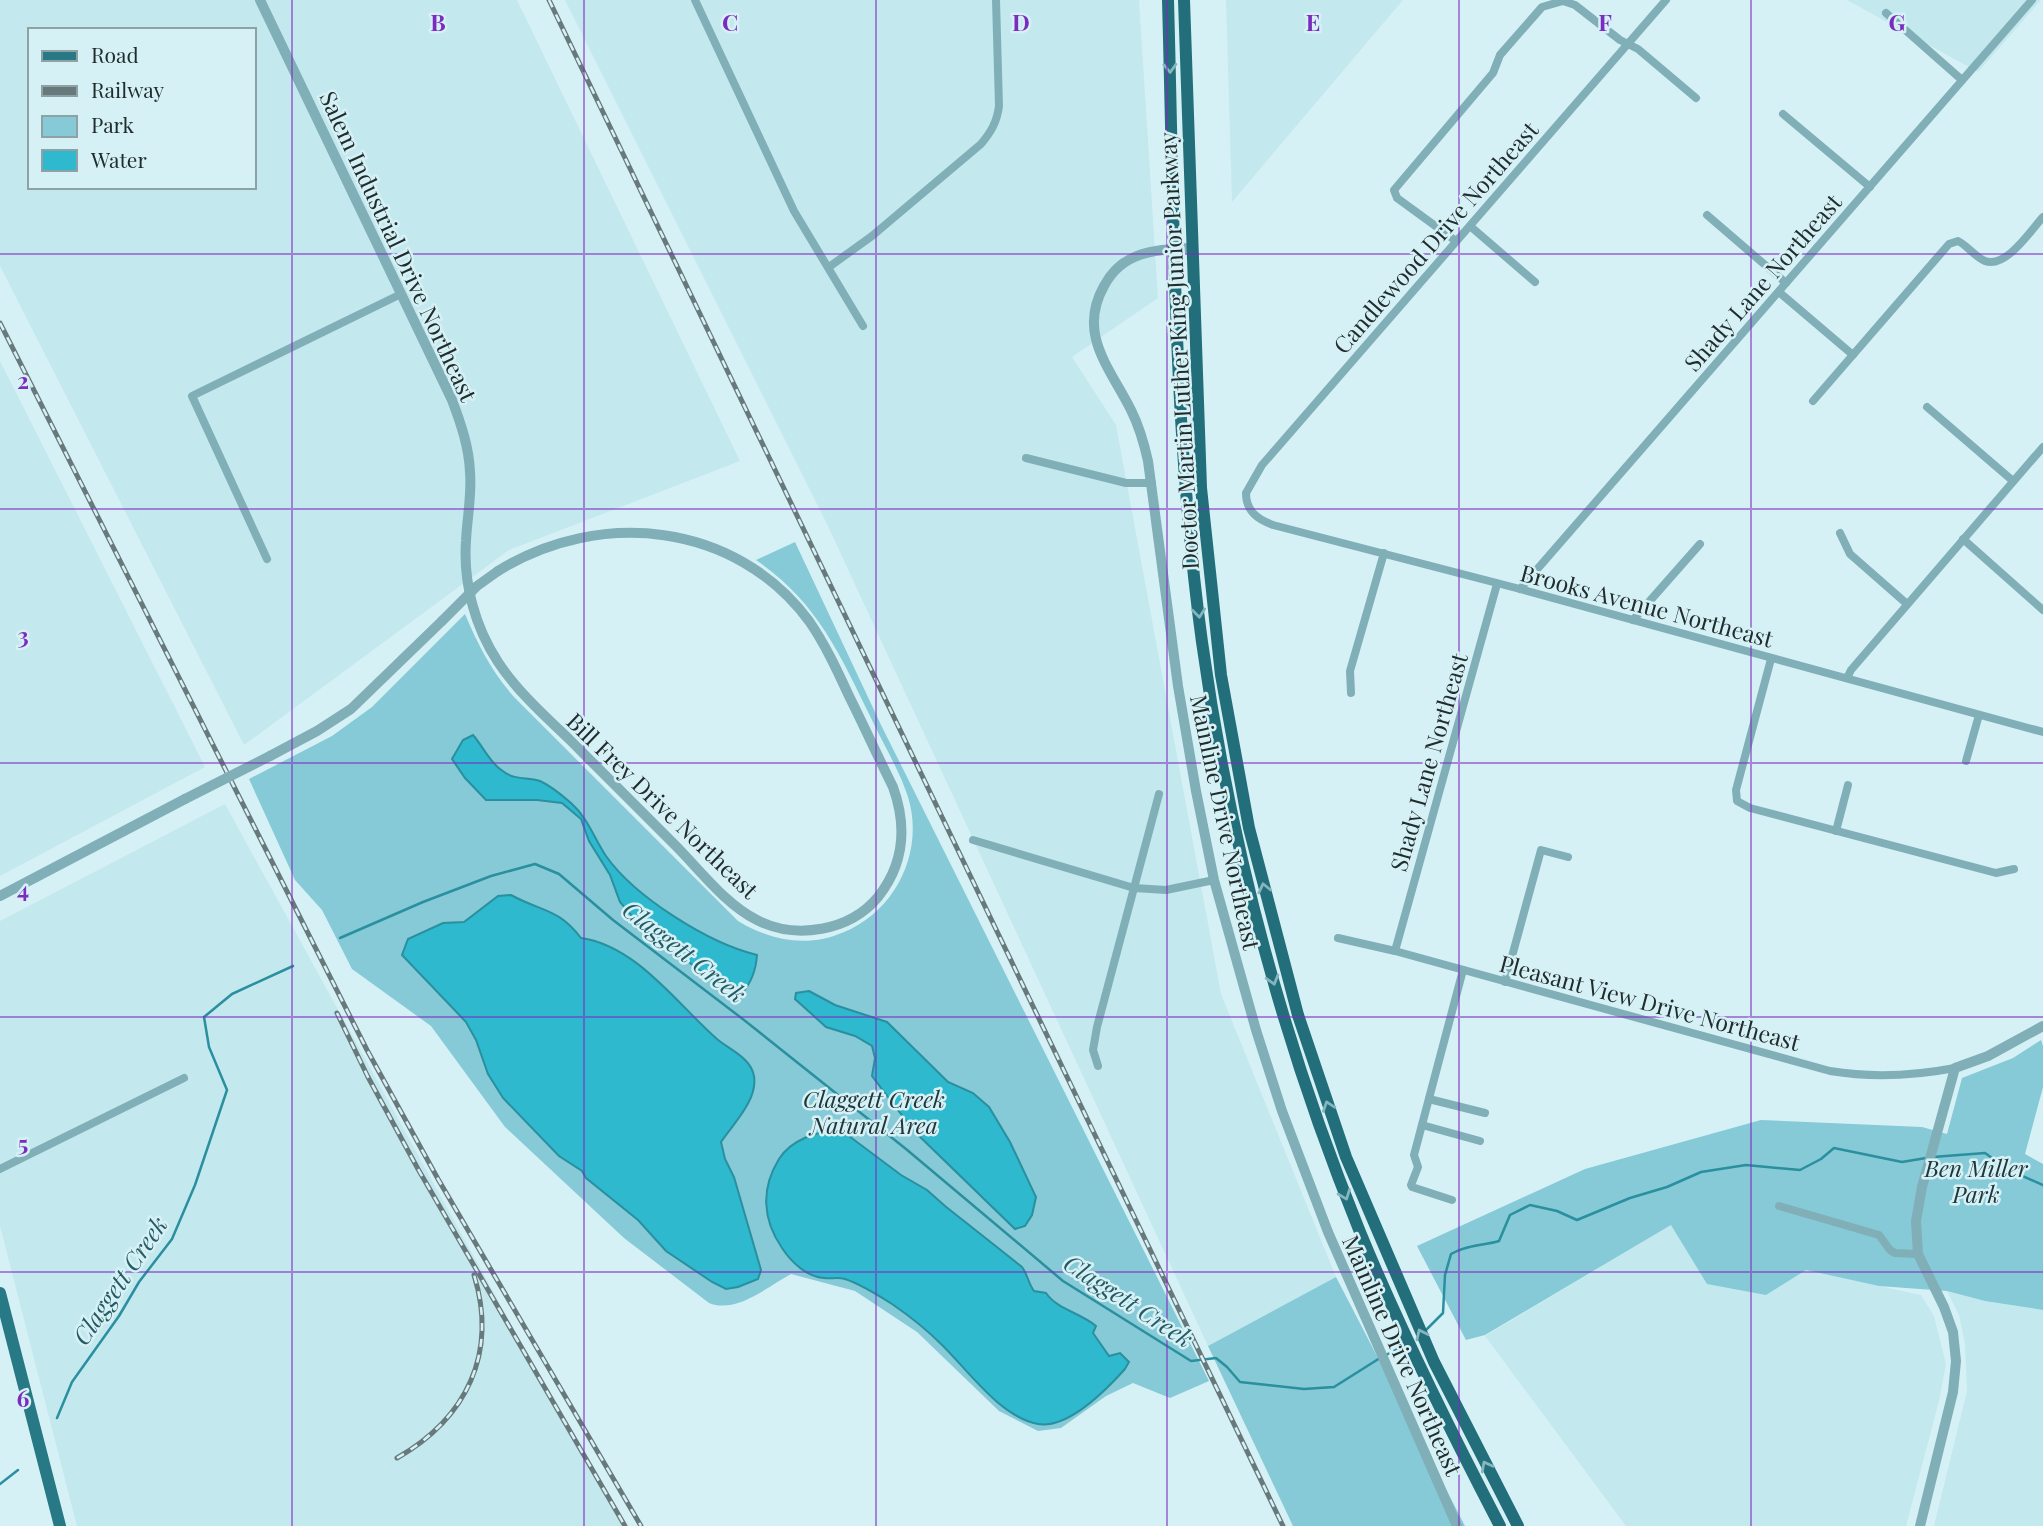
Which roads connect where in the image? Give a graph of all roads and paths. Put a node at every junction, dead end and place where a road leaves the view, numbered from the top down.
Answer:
1 (260, 0) edge
2 (695, 0) edge
3 (996, 0) edge
4 (1168, 0) edge
5 (1184, 0) edge
6 (1666, 0) edge
7 (2032, 0) edge
8 (1886, 13) dead end
9 (1628, 44) junction
10 (1962, 80) junction
11 (1696, 98) dead end
12 (1783, 114) dead end
13 (1870, 187) junction
14 (1707, 215) dead end
15 (2043, 217) edge
16 (1470, 226) junction
17 (1456, 241) junction
18 (1192, 248) junction
19 (1175, 249) junction
20 (829, 267) junction
21 (1535, 282) dead end
22 (1786, 283) junction
23 (1779, 292) junction
24 (401, 294) junction
25 (863, 326) dead end
26 (1853, 355) junction
27 (1813, 401) dead end
28 (1927, 407) dead end
29 (2043, 447) edge
30 (1026, 458) dead end
31 (2013, 481) junction
32 (1152, 483) junction
33 (1247, 505) joint
34 (468, 517) joint
35 (1840, 533) dead end
36 (1963, 539) junction
37 (1700, 544) dead end
38 (1384, 554) junction
39 (267, 559) dead end
40 (1497, 584) junction
41 (1520, 589) junction
42 (1907, 604) junction
43 (2043, 610) edge
44 (1633, 620) junction
45 (1772, 659) junction
46 (1847, 678) junction
47 (1351, 693) dead end
48 (1979, 715) junction
49 (2043, 732) edge
50 (1966, 761) dead end
51 (1848, 785) dead end
52 (1159, 794) dead end
53 (1836, 831) junction
54 (973, 840) dead end
55 (1568, 857) dead end
56 (2014, 869) dead end
57 (1214, 880) junction
58 (1134, 888) junction
59 (0, 896) edge
60 (1338, 938) dead end
61 (1395, 951) junction
62 (1463, 970) junction
63 (1505, 982) junction
64 (2043, 1027) edge
65 (1098, 1066) dead end
66 (1955, 1068) junction
67 (184, 1078) dead end
68 (1429, 1099) junction
69 (1485, 1113) dead end
70 (1422, 1125) junction
71 (1480, 1141) dead end
72 (0, 1170) edge
73 (1452, 1200) dead end
74 (1779, 1206) dead end
75 (1918, 1254) junction
76 (0, 1293) edge
77 (60, 1526) edge
78 (1457, 1526) edge
79 (1500, 1526) edge
80 (1518, 1526) edge
81 (1920, 1526) edge

1 - 24 street, Salem Industrial Drive Northeast
2 - 20 street
3 - 20 street
4 -> 19 highway, Doctor Martin Luther King Junior Parkway
5 - 18 highway, Doctor Martin Luther King Junior Parkway
6 - 9 street, Candlewood Drive Northeast
7 - 10 street, Shady Lane Northeast
8 - 10 street
9 - 11 street
9 - 16 street, Candlewood Drive Northeast
9 - 17 street
10 - 13 street, Shady Lane Northeast
12 - 13 street
13 - 22 street, Shady Lane Northeast
14 - 22 street
15 - 26 street
16 - 17 street, Candlewood Drive Northeast
16 - 21 street
17 - 33 street, Candlewood Drive Northeast
18 - 19 street, Mainline Drive Northeast
80 -> 18 highway, Doctor Martin Luther King Junior Parkway
19 - 32 street, Mainline Drive Northeast
19 -> 79 highway, Doctor Martin Luther King Junior Parkway
20 - 25 street
22 - 23 street, Shady Lane Northeast
23 - 26 street
23 - 41 street, Shady Lane Northeast
24 - 34 street, Salem Industrial Drive Northeast
24 - 39 street
26 - 27 street
28 - 31 street
29 - 31 street
30 - 32 street
31 - 36 street
32 - 57 street, Mainline Drive Northeast
33 - 38 street, Brooks Avenue Northeast
34 - 59 street, Bill Frey Drive Northeast, bridge
35 - 42 street
36 - 42 street
36 - 43 street
37 - 44 street
38 - 40 street, Brooks Avenue Northeast
38 - 47 street
40 - 41 street, Brooks Avenue Northeast
40 - 61 street, Shady Lane Northeast
41 - 44 street, Brooks Avenue Northeast
42 - 46 street
44 - 45 street, Brooks Avenue Northeast
45 - 46 street, Brooks Avenue Northeast
45 - 53 street
46 - 48 street, Brooks Avenue Northeast
48 - 49 street, Brooks Avenue Northeast
48 - 50 street
51 - 53 street
52 - 58 street
53 - 56 street
54 - 58 street
55 - 63 street
57 - 58 street
57 - 78 street, Mainline Drive Northeast
58 - 65 street
60 - 61 street, Pleasant View Drive Northeast
61 - 62 street, Pleasant View Drive Northeast
62 - 63 street, Pleasant View Drive Northeast
62 - 68 street
63 - 66 street, Pleasant View Drive Northeast
64 - 66 street
66 - 75 street
67 - 72 street
68 - 69 street
68 - 70 street
70 - 71 street
70 - 73 street
74 - 75 street
75 - 81 street
76 - 77 main road

